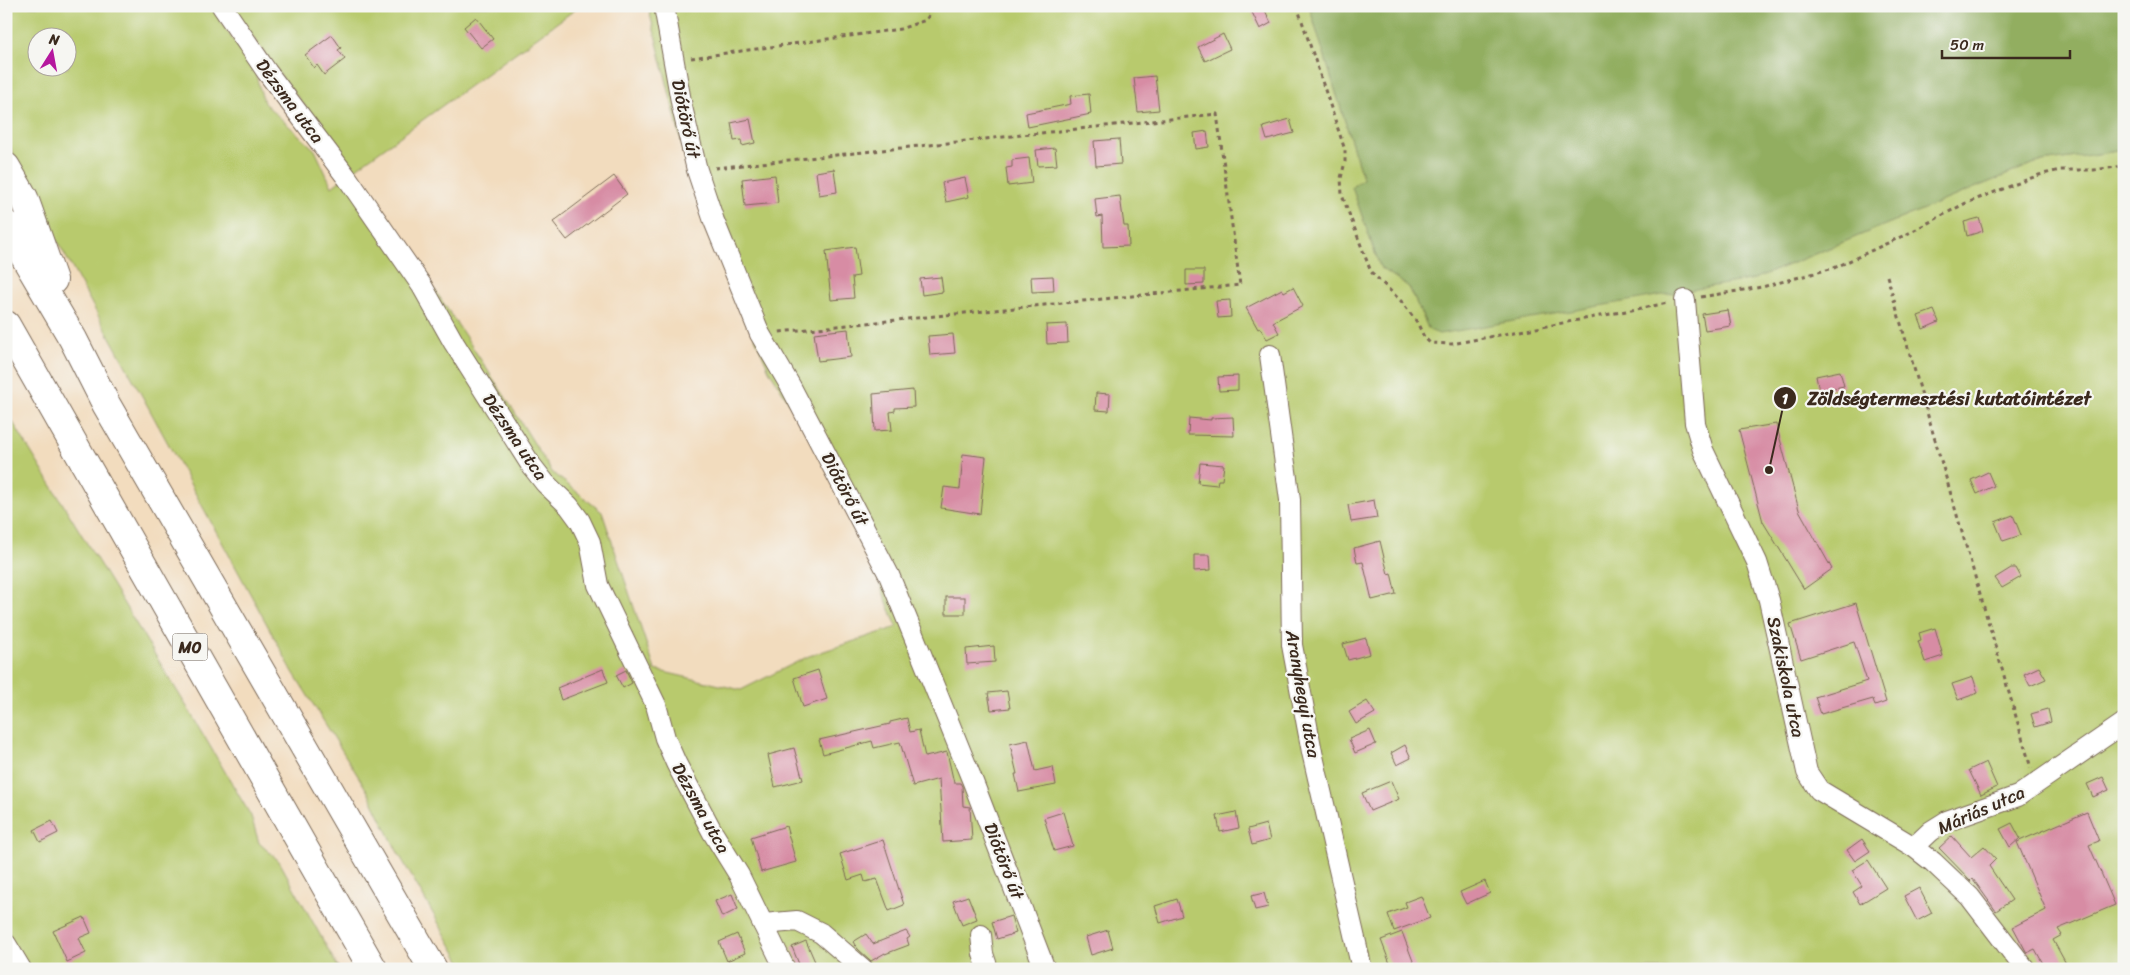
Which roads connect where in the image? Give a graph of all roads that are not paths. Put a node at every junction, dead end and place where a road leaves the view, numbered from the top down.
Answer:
1 (222, 6) edge
2 (664, 6) edge
3 (6, 166) edge
4 (6, 225) edge
5 (1685, 300) road end
6 (6, 325) edge
7 (73, 339) junction
8 (1270, 355) dead end
9 (2124, 723) edge
10 (1914, 847) junction
11 (763, 924) junction
12 (981, 935) dead end
13 (6, 944) edge
14 (21, 969) edge
15 (374, 969) edge
16 (433, 969) edge
17 (785, 969) edge
18 (863, 969) edge
19 (988, 969) edge
20 (1045, 969) edge
21 (1362, 969) edge
22 (2025, 969) edge

1 - 11 street, Dézsma utca
2 - 20 street, Diótörő út
3 - 7 highway
4 - 7 highway
5 - 10 street, Szakiskola utca
6 - 15 highway, M0
7 - 16 highway
8 - 21 street, Aranyhegyi utca
9 - 10 street, Máriás utca
10 - 22 street, Szakiskola utca
11 - 17 street, Dézsma utca
11 - 18 street
12 - 19 street
13 - 14 street

